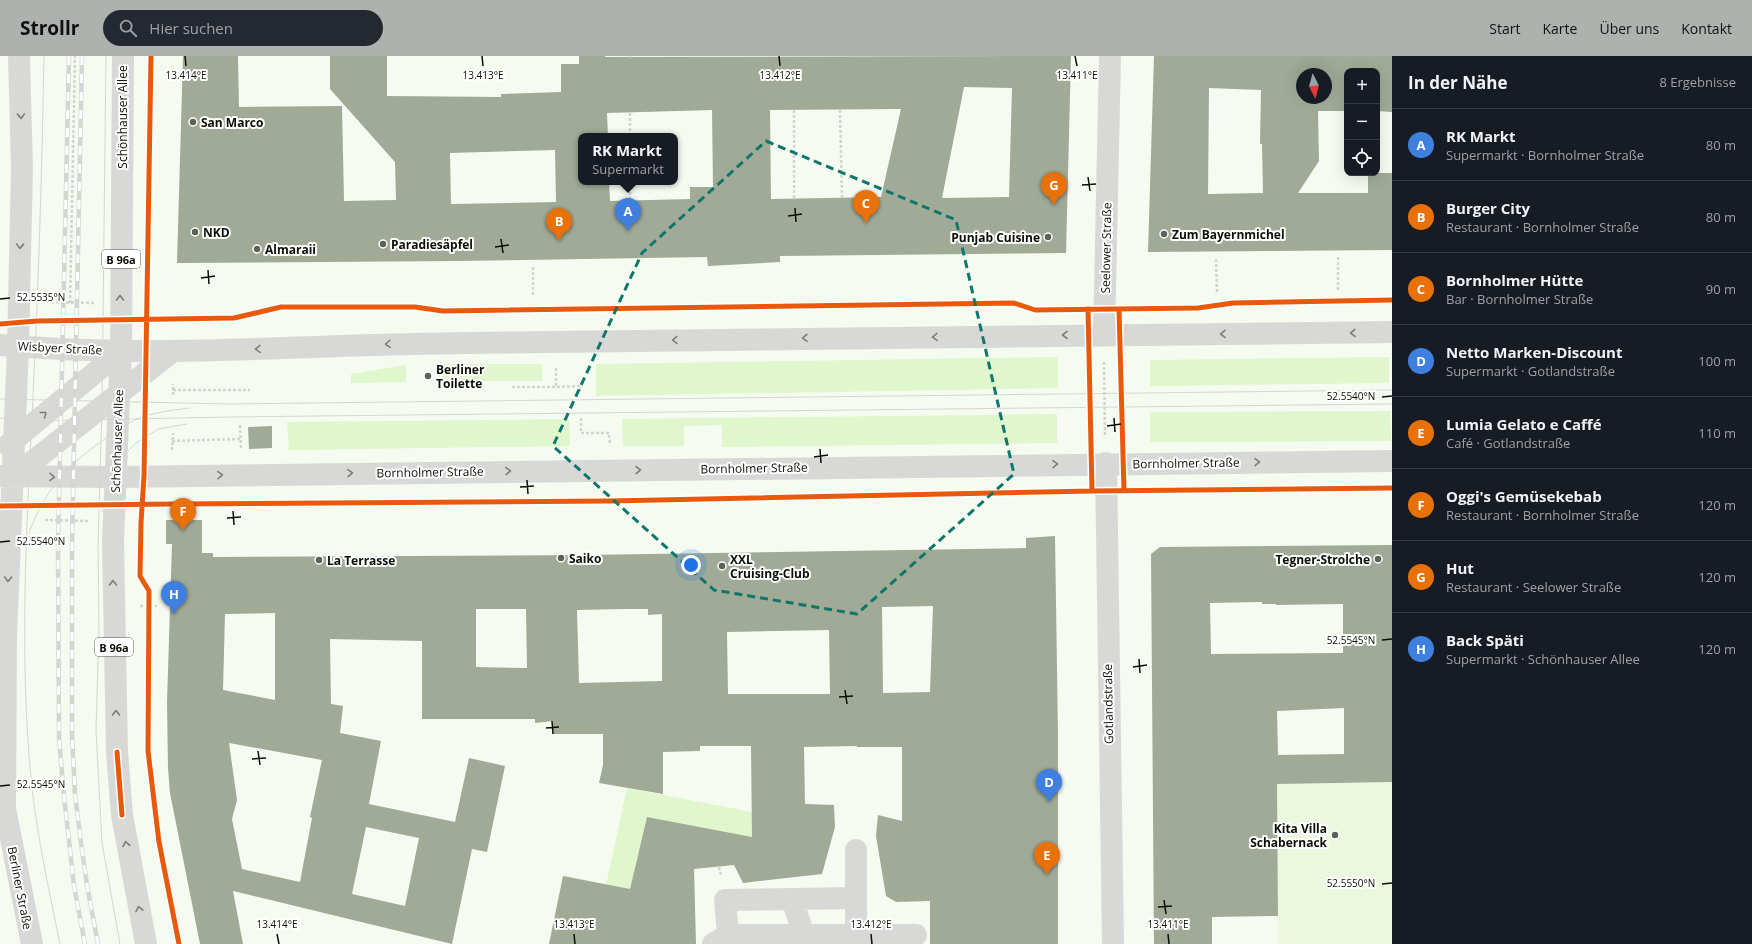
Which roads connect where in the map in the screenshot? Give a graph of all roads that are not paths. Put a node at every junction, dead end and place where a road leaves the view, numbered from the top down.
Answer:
1 (19, 56) edge
2 (123, 56) edge
3 (1110, 56) edge
4 (1392, 332) edge
5 (1104, 335) junction
6 (9, 346) edge
7 (121, 351) junction
8 (173, 351) junction
9 (119, 394) junction
10 (7, 445) edge
11 (1392, 461) edge
12 (1106, 464) junction
13 (7, 476) edge
14 (115, 476) junction
15 (2, 809) edge
16 (856, 850) dead end
17 (856, 898) junction
18 (792, 899) junction
19 (916, 935) dead end
20 (842, 938) edge
21 (720, 940) edge
22 (806, 940) edge
23 (32, 944) edge
24 (146, 944) edge
25 (1113, 944) edge

1 -> 6 main road
7 -> 2 main road, Schönhauser Allee / B 96a
3 - 5 main road, Seelower Straße
4 -> 5 main road
5 -> 8 main road
6 - 7 main road, Wisbyer Straße
6 - 10 main road
7 - 8 main road
7 - 9 main road, Schönhauser Allee / B 96a
10 -> 7 main road
8 - 9 main road
9 - 13 main road
9 - 14 main road, Schönhauser Allee / B 96a
10 - 13 main road
12 -> 11 main road, Bornholmer Straße
14 -> 12 main road, Bornholmer Straße
12 - 25 main road, Gotlandstraße
13 -> 14 main road
13 -> 15 main road
24 -> 14 main road, Schönhauser Allee / B 96a
15 - 23 main road, Berliner Straße
16 - 17 main road
17 - 18 main road
17 - 20 main road
18 - 21 main road
18 - 22 main road
19 - 20 main road
20 - 22 main road
21 - 22 main road

